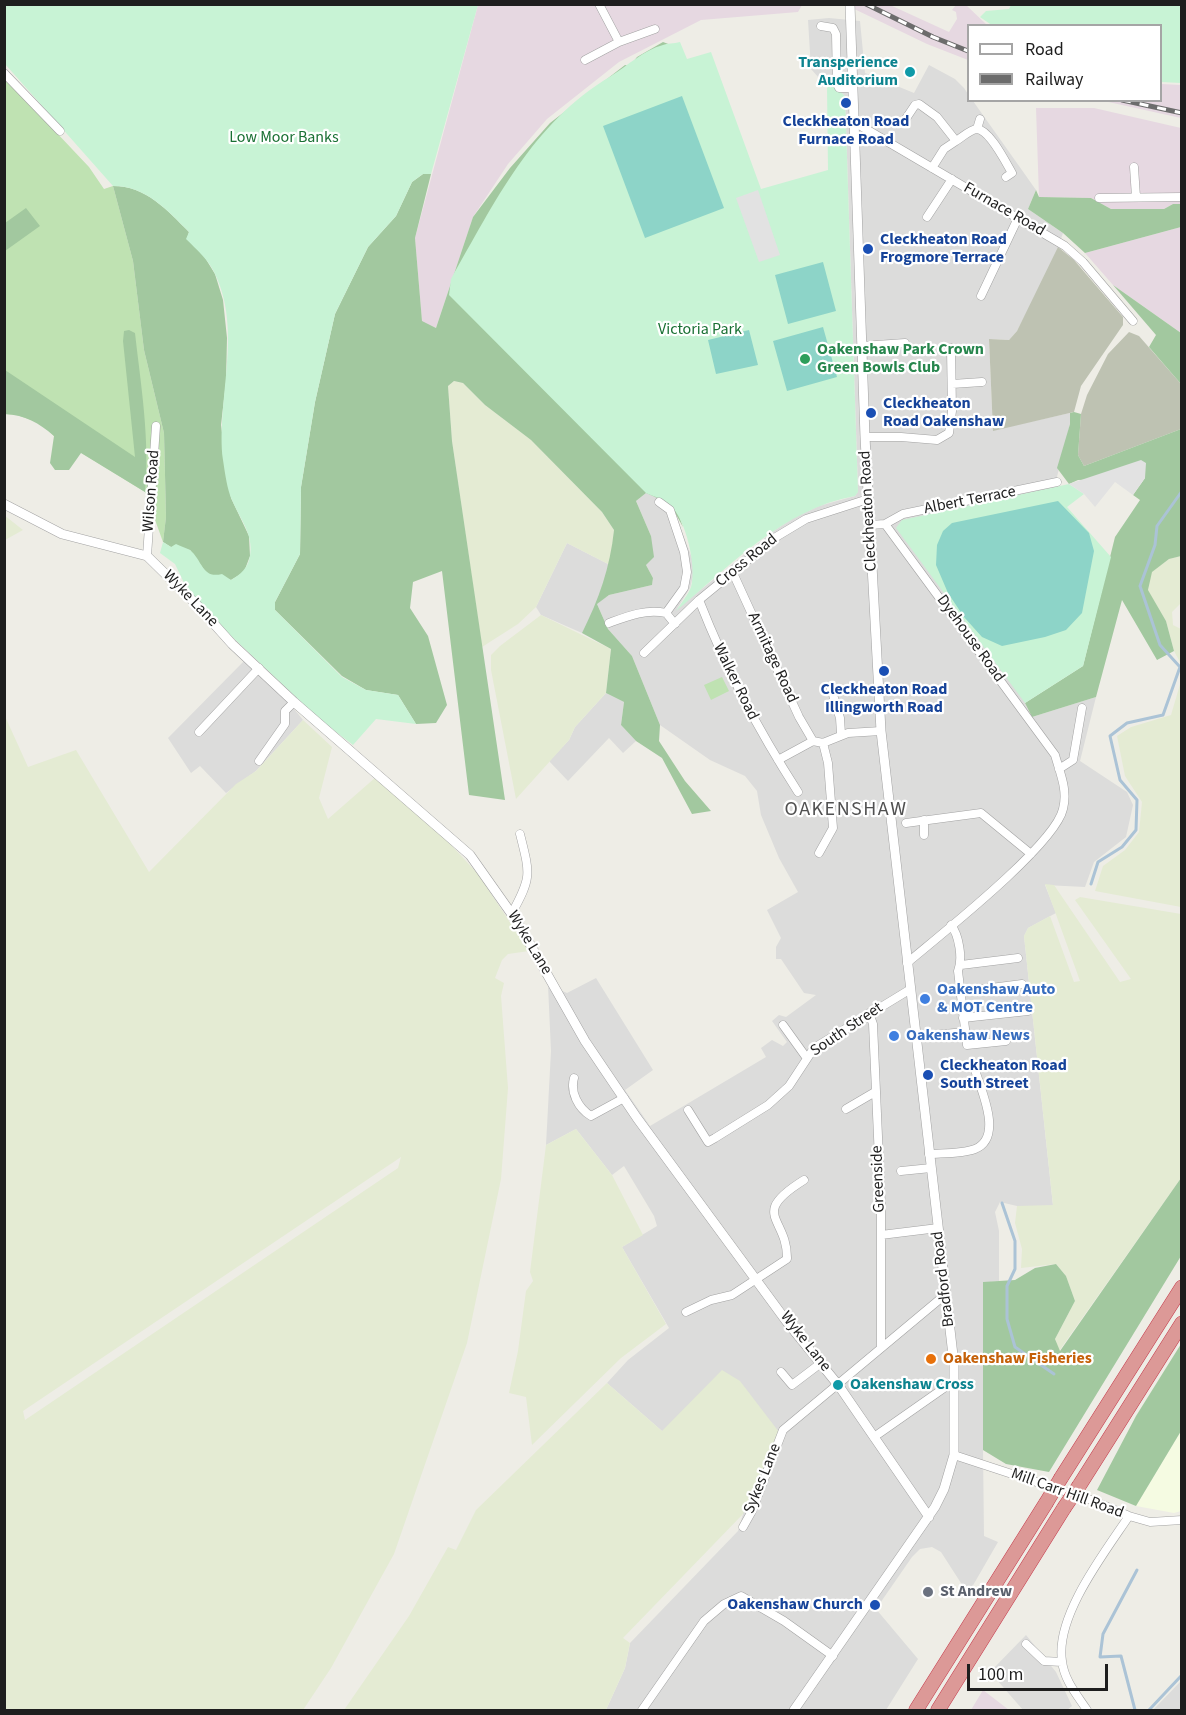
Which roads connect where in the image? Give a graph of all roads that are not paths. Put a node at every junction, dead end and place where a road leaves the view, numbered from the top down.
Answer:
1 (599, 4) edge
2 (850, 4) edge
3 (821, 26) dead end
4 (655, 29) dead end
5 (619, 42) junction
6 (585, 60) dead end
7 (4, 73) edge
8 (852, 88) junction
9 (980, 119) dead end
10 (905, 120) dead end
11 (854, 122) junction
12 (977, 129) junction
13 (60, 131) dead end
14 (956, 141) junction
15 (1134, 167) dead end
16 (932, 168) junction
17 (1006, 177) dead end
18 (952, 179) junction
19 (1136, 197) junction
20 (1182, 197) edge
21 (1099, 198) dead end
22 (927, 216) dead end
23 (1018, 218) junction
24 (981, 297) dead end
25 (1133, 321) dead end
26 (904, 343) dead end
27 (862, 346) junction
28 (951, 348) dead end
29 (982, 382) dead end
30 (952, 384) junction
31 (156, 426) dead end
32 (865, 437) junction
33 (1057, 483) dead end
34 (868, 499) junction
35 (659, 502) dead end
36 (4, 504) edge
37 (885, 524) junction
38 (870, 525) junction
39 (147, 556) junction
40 (733, 573) junction
41 (699, 600) junction
42 (666, 613) junction
43 (609, 623) dead end
44 (675, 624) junction
45 (644, 653) dead end
46 (259, 668) junction
47 (831, 688) dead end
48 (294, 702) junction
49 (1082, 708) dead end
50 (881, 731) junction
51 (199, 732) dead end
52 (841, 734) junction
53 (813, 741) junction
54 (823, 743) junction
55 (778, 760) junction
56 (259, 761) dead end
57 (1059, 769) junction
58 (798, 792) dead end
59 (924, 820) junction
60 (906, 823) dead end
61 (520, 834) dead end
62 (924, 835) dead end
63 (819, 853) dead end
64 (1031, 854) junction
65 (512, 913) junction
66 (951, 925) junction
67 (1018, 958) dead end
68 (907, 963) junction
69 (961, 965) junction
70 (1022, 984) dead end
71 (909, 990) junction
72 (960, 992) junction
73 (1028, 1011) dead end
74 (869, 1013) junction
75 (912, 1016) joint
76 (963, 1018) junction
77 (783, 1025) dead end
78 (964, 1032) junction
79 (915, 1037) junction
80 (1006, 1041) dead end
81 (806, 1057) junction
82 (976, 1073) dead end
83 (574, 1078) dead end
84 (875, 1092) junction
85 (624, 1098) junction
86 (846, 1109) dead end
87 (688, 1110) dead end
88 (929, 1154) junction
89 (930, 1168) junction
90 (901, 1171) dead end
91 (804, 1180) dead end
92 (938, 1228) junction
93 (881, 1235) junction
94 (757, 1279) junction
95 (1182, 1287) edge
96 (946, 1294) junction
97 (686, 1312) dead end
98 (1182, 1323) edge
99 (881, 1347) junction
100 (821, 1363) junction
101 (781, 1372) dead end
102 (954, 1381) junction
103 (839, 1386) junction
104 (874, 1437) junction
105 (954, 1455) junction
106 (1130, 1516) junction
107 (929, 1517) junction
108 (1182, 1520) edge
109 (742, 1527) dead end
110 (1026, 1644) dead end
111 (833, 1656) junction
112 (1062, 1662) junction
113 (642, 1710) edge
114 (794, 1710) edge
115 (916, 1710) edge
116 (938, 1710) edge
117 (1087, 1710) edge

1 - 5 street
2 - 8 street, Cleckheaton Road
3 - 8 street
4 - 5 street
5 - 6 street
7 - 13 street
8 - 11 street, Cleckheaton Road
9 - 12 street
10 - 14 street
11 - 16 street, Furnace Road
11 - 27 street, Cleckheaton Road
12 - 14 street
12 - 17 street
14 - 16 street
15 - 19 street
16 - 18 street, Furnace Road
18 - 22 street
18 - 23 street, Furnace Road
19 - 20 street
19 - 21 street
23 - 24 street
23 - 25 street, Furnace Road
26 - 27 street
27 - 32 street, Cleckheaton Road
28 - 30 street
29 - 30 street
30 - 32 street
31 - 39 street, Wilson Road
32 - 34 street, Cleckheaton Road
33 - 37 street, Albert Terrace
34 - 38 street, Cleckheaton Road
34 - 40 street, Cross Road
35 - 42 street
36 - 39 street
37 - 38 street
37 - 57 street, Dyehouse Road
38 - 50 street, Cleckheaton Road
39 - 46 street, Wyke Lane
40 - 41 street, Cross Road
40 - 53 street, Armitage Road
41 - 44 street, Cross Road
41 - 55 street, Walker Road
42 - 43 street
42 - 44 street
44 - 45 street, Cross Road
46 - 48 street, Wyke Lane
46 - 51 street
47 - 52 street
48 - 56 street
48 - 65 street, Wyke Lane
49 - 57 street
50 - 52 street
50 - 68 street, Cleckheaton Road
52 - 54 street
53 - 54 street
53 - 55 street
54 - 63 street
55 - 58 street, Walker Road
57 - 64 street, Dyehouse Road
59 - 60 street
59 - 62 street
59 - 64 street
61 - 65 street
64 - 66 street, Dyehouse Road
65 - 85 street, Wyke Lane
66 - 68 street, Dyehouse Road
66 - 69 street
67 - 69 street
68 - 71 street, Cleckheaton Road
69 - 72 street
70 - 72 street
71 - 74 street, South Street
71 - 75 street, Cleckheaton Road
72 - 76 street
73 - 76 street
74 - 81 street, South Street
74 - 84 street, Greenside
75 - 79 street, Bradford Road
76 - 78 street
77 - 81 street
78 - 79 street
78 - 80 street
79 - 88 street, Bradford Road
81 - 87 street, South Street
82 - 88 street
83 - 85 street
84 - 86 street
84 - 93 street, Greenside
85 - 94 street, Wyke Lane
88 - 89 street, Bradford Road
89 - 90 street
89 - 92 street, Bradford Road
91 - 94 street
92 - 93 street
92 - 96 street, Bradford Road
93 - 99 street, Greenside
94 - 97 street
94 - 100 street, Wyke Lane
95 - 115 highway, bridge
96 - 99 street, Sykes Lane
96 - 102 street, Bradford Road
98 - 116 highway, bridge
99 - 103 street, Sykes Lane
100 - 101 street
100 - 103 street, Wyke Lane
102 - 104 street
102 - 105 street, Bradford Road
103 - 104 street, Wyke Lane
103 - 109 street, Sykes Lane
104 - 107 street, Wyke Lane
105 - 106 street, Mill Carr Hill Road
105 - 107 street, Bradford Road
106 - 108 street, Mill Carr Hill Road
106 - 112 street
107 - 111 street, Bradford Road
110 - 112 street
111 - 113 street
111 - 114 street, Bradford Road
112 - 117 street

